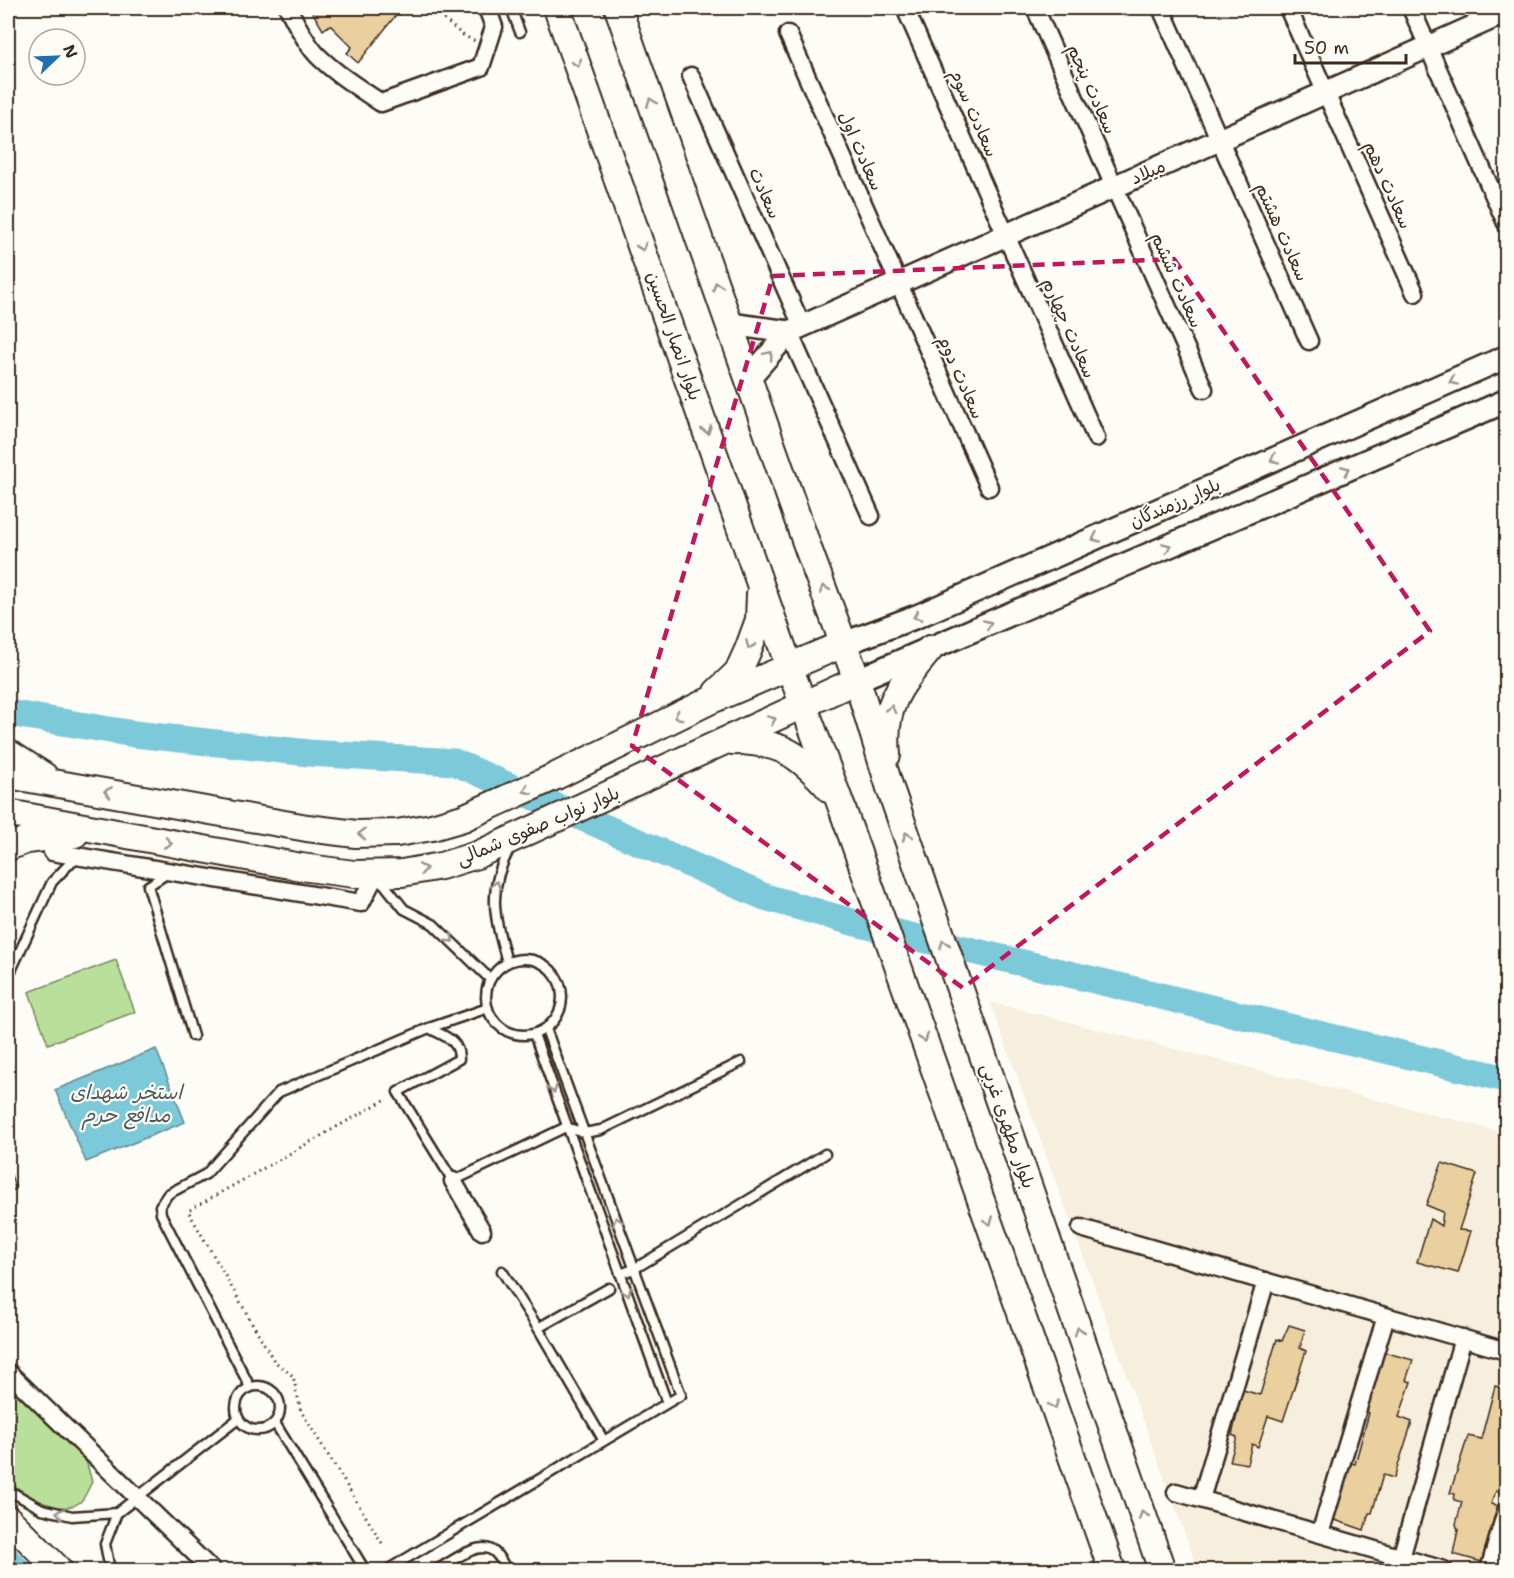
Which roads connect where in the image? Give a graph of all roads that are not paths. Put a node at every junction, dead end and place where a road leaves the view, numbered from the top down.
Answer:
1 (288, 8) edge
2 (487, 8) edge
3 (511, 8) edge
4 (557, 8) edge
5 (618, 8) edge
6 (905, 8) edge
7 (1035, 8) edge
8 (1161, 8) edge
9 (1288, 8) edge
10 (1411, 8) edge
11 (1506, 12) edge
12 (520, 32) dead end
13 (788, 34) dead end
14 (1429, 47) junction
15 (692, 76) dead end
16 (1326, 93) junction
17 (1220, 140) junction
18 (1114, 187) junction
19 (1506, 223) edge
20 (1006, 235) junction
21 (898, 283) junction
22 (1415, 293) dead end
23 (730, 324) junction
24 (796, 329) junction
25 (1309, 341) dead end
26 (1506, 357) edge
27 (749, 378) junction
28 (1204, 389) dead end
29 (1506, 401) edge
30 (1096, 438) dead end
31 (989, 486) dead end
32 (871, 516) dead end
33 (755, 568) junction
34 (843, 644) junction
35 (930, 649) junction
36 (789, 666) junction
37 (857, 681) junction
38 (709, 700) junction
39 (804, 706) junction
40 (725, 741) junction
41 (8, 753) edge
42 (8, 775) edge
43 (57, 784) junction
44 (890, 788) junction
45 (838, 797) junction
46 (8, 813) edge
47 (127, 836) junction
48 (516, 838) junction
49 (8, 847) edge
50 (52, 852) dead end
51 (77, 856) junction
52 (171, 871) junction
53 (376, 874) junction
54 (507, 962) junction
55 (8, 977) edge
56 (490, 979) junction
57 (488, 1008) junction
58 (429, 1028) junction
59 (546, 1029) junction
60 (534, 1034) junction
61 (192, 1036) dead end
62 (741, 1062) dead end
63 (566, 1127) junction
64 (584, 1133) junction
65 (825, 1154) dead end
66 (453, 1181) junction
67 (1081, 1228) dead end
68 (482, 1231) dead end
69 (634, 1269) junction
70 (502, 1272) dead end
71 (621, 1274) junction
72 (1266, 1281) junction
73 (609, 1288) dead end
74 (1386, 1316) junction
75 (538, 1328) junction
76 (1463, 1338) junction
77 (1506, 1351) edge
78 (8, 1372) edge
79 (250, 1387) junction
80 (667, 1403) junction
81 (238, 1419) junction
82 (275, 1423) junction
83 (604, 1441) junction
84 (8, 1490) edge
85 (1176, 1492) dead end
86 (137, 1499) junction
87 (1201, 1499) junction
88 (1506, 1511) edge
89 (117, 1513) junction
90 (8, 1519) edge
91 (1320, 1534) junction
92 (1401, 1558) junction
93 (59, 1570) edge
94 (110, 1570) edge
95 (212, 1570) edge
96 (364, 1570) edge
97 (387, 1570) edge
98 (436, 1570) edge
99 (507, 1570) edge
100 (1112, 1570) edge
101 (1162, 1570) edge
102 (1444, 1570) edge
103 (1489, 1570) edge

1 - 2 street
3 - 12 lane
4 -> 33 main road, بلوار انصار الحسین
23 -> 5 main road
6 - 20 street, سعادت سوم
7 - 18 street, سعادت پنجم
8 - 17 street, سعادت هشتم
9 - 16 street, سعادت دهم
10 - 14 street
11 - 14 street, میلاد
13 - 21 street, سعادت اول
14 - 16 street, میلاد
14 - 19 street
15 - 24 street, سعادت
16 - 17 street, میلاد
16 - 22 street, سعادت دهم
17 - 18 street, میلاد
17 - 25 street, سعادت هشتم
18 - 20 street, میلاد
18 - 28 street, سعادت ششم
20 - 21 street, میلاد
20 - 30 street, سعادت چهارم
21 - 24 street, میلاد
21 - 31 street, سعادت دوم
23 - 24 street
23 - 27 main road
27 -> 24 street
24 - 32 street, سعادت
26 -> 34 main road, بلوار رزمندگان
34 -> 27 main road
35 -> 29 main road, بلوار رزمندگان
33 - 36 main road, بلوار انصار الحسین
33 -> 38 main road
34 - 36 main road, بلوار نواب صفوی شمالی
34 - 37 main road, بلوار مطهری غربی
35 - 37 main road, بلوار رزمندگان
44 -> 35 main road
36 - 38 main road, بلوار نواب صفوی شمالی
36 - 39 main road, بلوار انصار الحسین
37 - 39 main road, بلوار نواب صفوی شمالی
37 - 44 main road, بلوار مطهری غربی
38 -> 43 main road, بلوار نواب صفوی شمالی
40 -> 39 main road, بلوار نواب صفوی شمالی
39 - 45 main road
40 - 45 main road
40 - 48 main road, بلوار نواب صفوی شمالی
41 - 43 main road
42 - 43 main road, بلوار نواب صفوی شمالی
101 -> 44 main road, بلوار مطهری غربی
45 -> 100 main road
46 - 47 main road, بلوار نواب صفوی شمالی
47 - 49 main road
47 -> 53 main road, بلوار نواب صفوی شمالی
53 -> 48 main road, بلوار نواب صفوی شمالی
54 -> 48 lane
50 - 51 street
51 - 52 street
51 - 55 lane
52 - 53 street
52 - 61 lane
53 -> 56 lane
54 - 56 lane
54 - 59 lane
56 - 57 lane
57 - 58 lane
57 - 60 lane
58 - 66 lane
58 - 79 lane
59 - 60 lane
59 - 64 lane
60 -> 63 lane
62 - 64 lane
63 - 64 lane
63 - 66 lane
63 - 71 lane
69 -> 64 lane
65 - 69 lane
66 - 68 street
67 - 72 street
69 - 71 lane
69 - 80 lane
70 - 75 lane
71 -> 80 lane
72 - 74 street
72 - 87 street
73 - 75 lane
74 - 76 street
74 - 91 street
75 - 83 lane
76 - 77 street
76 - 92 street
78 - 86 street
79 - 81 lane
79 - 82 lane
80 - 83 lane
81 - 82 lane
81 - 86 lane
82 - 96 lane
83 - 97 lane
89 -> 84 lane
85 - 87 street
86 - 89 lane
86 - 95 street
87 - 91 street
88 - 103 street
89 - 94 lane
90 - 93 main road
91 - 92 street
92 - 102 street
98 - 99 lane

